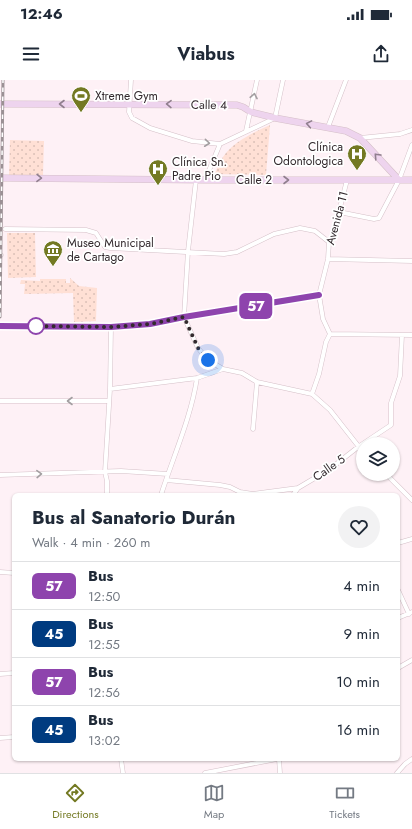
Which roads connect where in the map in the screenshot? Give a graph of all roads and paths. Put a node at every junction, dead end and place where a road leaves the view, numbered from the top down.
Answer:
1 (131, 80) edge
2 (257, 80) edge
3 (283, 80) edge
4 (346, 80) edge
5 (0, 104) edge
6 (129, 104) junction
7 (251, 112) junction
8 (275, 118) junction
9 (328, 127) junction
10 (412, 130) edge
11 (246, 131) junction
12 (360, 138) junction
13 (220, 144) junction
14 (412, 145) edge
15 (392, 177) junction
16 (0, 178) edge
17 (196, 180) junction
18 (204, 180) junction
19 (347, 180) junction
20 (399, 180) junction
21 (412, 180) edge
22 (339, 212) junction
23 (5, 229) dead end
24 (329, 242) junction
25 (188, 251) junction
26 (328, 259) junction
27 (412, 261) edge
28 (319, 295) junction
29 (184, 317) junction
30 (0, 326) edge
31 (111, 327) junction
32 (330, 334) junction
33 (402, 335) junction
34 (412, 335) edge
35 (223, 369) junction
36 (197, 378) junction
37 (257, 382) junction
38 (110, 389) junction
39 (312, 394) junction
40 (0, 401) edge
41 (109, 401) junction
42 (253, 429) dead end
43 (372, 437) edge
44 (356, 444) edge
45 (356, 449) edge
46 (105, 472) junction
47 (168, 474) junction
48 (0, 475) edge
49 (166, 480) junction
50 (393, 481) edge
51 (298, 488) junction
52 (107, 493) edge
53 (162, 493) edge
54 (246, 493) edge
55 (260, 493) edge
56 (294, 493) edge
57 (412, 500) edge
58 (412, 539) edge
59 (400, 542) edge
60 (0, 572) edge
61 (12, 573) edge
62 (400, 594) edge
63 (410, 613) edge
64 (400, 617) edge
65 (412, 660) edge
66 (400, 667) edge
67 (12, 673) edge
68 (0, 674) edge
69 (12, 737) edge
70 (0, 738) edge
71 (412, 759) edge
72 (121, 761) edge
73 (268, 761) edge
74 (278, 761) edge
75 (123, 773) edge
76 (205, 773) edge
77 (280, 773) edge
78 (396, 773) edge

1 - 6 street
7 -> 2 street
3 - 8 street
4 - 9 street
6 -> 5 street, Calle 4
7 -> 6 street, Calle 4
6 -> 13 street
7 - 8 street, Calle 4
7 - 11 street
9 -> 8 street, Calle 4
8 - 11 street
9 - 12 street, Calle 4
10 - 12 street, Calle 4
11 - 13 street
15 -> 12 street
13 - 18 street
14 - 20 street
15 - 19 street, Calle 2
15 - 20 street
16 -> 17 street, Calle 2
17 - 18 street, Calle 2
17 - 25 street
18 -> 19 street, Calle 2
19 - 22 street, Avenida 11
20 - 21 street
20 - 22 street
22 - 24 street, Avenida 11
23 - 25 street
24 - 25 street
24 - 26 street, Avenida 11
25 - 29 street
26 - 27 street
26 - 28 street, Avenida 11
28 - 29 street
28 - 32 street, Avenida 11
29 - 31 street
29 - 35 street
30 - 31 street
31 - 38 street
32 - 33 street
32 - 39 street
33 - 34 street
33 - 43 street, Calle 5
35 - 36 street
35 - 37 street
36 - 38 street
36 - 47 street
37 - 39 street
37 - 42 street
38 - 41 street
39 - 44 street
41 -> 40 street
41 - 46 street
45 - 51 street, Calle 5
46 - 47 street
48 -> 46 street
46 - 52 street
47 - 49 street
49 - 53 street
49 - 54 street, Calle 5
50 - 57 street
51 - 55 street, Calle 5
51 - 56 street
58 - 59 street
60 - 61 street
62 - 63 street
63 - 64 street
65 - 66 street
67 - 68 street
69 - 70 street
71 - 78 street
72 - 75 street
73 - 76 street
74 - 77 street

